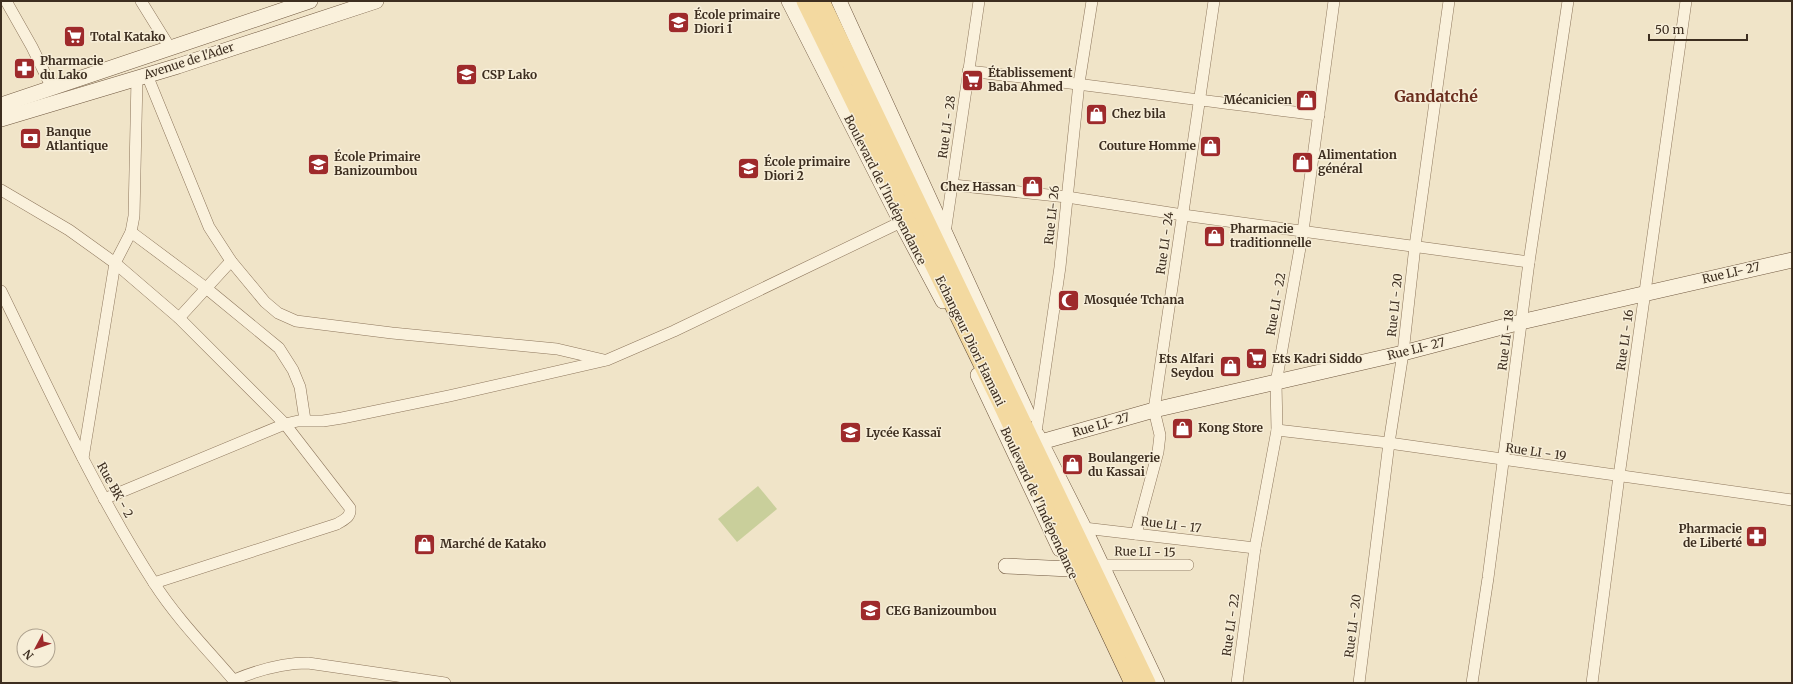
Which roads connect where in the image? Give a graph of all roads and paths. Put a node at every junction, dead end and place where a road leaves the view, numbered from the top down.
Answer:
1 (6, 1) edge
2 (141, 1) edge
3 (310, 1) edge
4 (376, 1) edge
5 (789, 1) edge
6 (805, 1) edge
7 (821, 1) edge
8 (839, 1) edge
9 (979, 1) edge
10 (1092, 1) edge
11 (1214, 1) edge
12 (1334, 1) edge
13 (1449, 1) edge
14 (1568, 1) edge
15 (1686, 1) edge
16 (170, 48) junction
17 (968, 71) junction
18 (142, 77) junction
19 (1080, 83) junction
20 (52, 88) junction
21 (1199, 101) junction
22 (1, 105) edge
23 (1319, 115) junction
24 (1, 119) edge
25 (920, 178) junction
26 (953, 185) junction
27 (1, 190) edge
28 (1067, 197) junction
29 (1182, 215) junction
30 (901, 222) junction
31 (1303, 231) junction
32 (131, 232) junction
33 (945, 233) junction
34 (1415, 246) junction
35 (1792, 260) edge
36 (231, 261) junction
37 (1529, 262) junction
38 (115, 264) junction
39 (948, 265) junction
40 (206, 288) junction
41 (1, 291) edge
42 (1645, 293) junction
43 (951, 316) junction
44 (179, 318) junction
45 (1521, 322) junction
46 (1403, 353) junction
47 (607, 360) junction
48 (1276, 383) junction
49 (1005, 399) junction
50 (1154, 410) junction
51 (305, 420) junction
52 (285, 424) junction
53 (1277, 430) junction
54 (1038, 437) junction
55 (1389, 443) junction
56 (82, 458) junction
57 (1503, 460) junction
58 (1619, 476) junction
59 (104, 499) junction
60 (1792, 500) edge
61 (1084, 528) junction
62 (1136, 534) junction
63 (1255, 548) junction
64 (1102, 565) junction
65 (1188, 565) dead end
66 (1006, 566) dead end
67 (1070, 569) junction
68 (154, 583) junction
69 (394, 680) edge
70 (235, 681) edge
71 (445, 683) edge
72 (1126, 683) edge
73 (1133, 683) edge
74 (1147, 683) edge
75 (1157, 683) edge
76 (1237, 683) edge
77 (1359, 683) edge
78 (1472, 683) edge
79 (1592, 683) edge

1 - 20 street
2 - 16 street
3 - 16 main road, Avenue de l'Ader
4 - 18 main road, Avenue de l'Ader
5 - 30 main road, Boulevard de l'Indépendance
6 - 49 main road, Echangeur Diori Hamani
7 - 39 main road, Echangeur Diori Hamani
8 - 25 main road
9 - 17 street, Rue LI - 28
10 - 19 street, Rue LI- 26
11 - 21 street, Rue LI - 24
12 - 23 street, Rue LI - 22
13 - 34 street, Rue LI - 20
14 - 37 street, Rue LI - 18
15 - 42 street, Rue LI - 16
16 - 20 main road, Avenue de l'Ader
17 - 19 street
17 - 26 street, Rue LI - 28
18 - 24 main road, Avenue de l'Ader
18 - 32 street
18 - 36 street
19 - 21 street
19 - 28 street, Rue LI- 26
20 - 22 main road, Avenue de l'Ader
21 - 23 street
21 - 29 street, Rue LI - 24
23 - 31 street, Rue LI - 22
25 - 33 main road
25 - 39 main road
26 - 28 street
26 - 33 street, Rue LI - 28
27 - 38 street
28 - 29 street
28 - 54 street, Rue LI- 26
29 - 31 street
29 - 50 street, Rue LI - 24
30 - 43 main road, Boulevard de l'Indépendance
30 - 47 street
31 - 34 street
31 - 48 street, Rue LI - 22
32 - 38 street
32 - 40 street
33 - 54 main road
34 - 37 street
34 - 46 street, Rue LI - 20
35 - 42 main road, Rue LI- 27
36 - 40 street
36 - 47 street
37 - 45 street, Rue LI - 18
38 - 44 street
38 - 56 street
39 - 49 main road, Echangeur Diori Hamani
40 - 44 street
40 - 51 street
41 - 56 street, Rue BK - 2
42 - 45 main road, Rue LI- 27
42 - 58 street, Rue LI - 16
43 - 49 main road
43 - 67 main road, Boulevard de l'Indépendance
44 - 52 street
45 - 46 main road, Rue LI- 27
45 - 57 street, Rue LI - 18
46 - 48 main road, Rue LI- 27
46 - 55 street, Rue LI - 20
47 - 51 street
48 - 50 main road, Rue LI- 27
48 - 53 street, Rue LI - 22
49 - 73 main road, Echangeur Diori Hamani
49 - 74 main road, Echangeur Diori Hamani
50 - 54 main road, Rue LI- 27
50 - 62 street, Rue LI - 24
51 - 52 street
52 - 59 street
52 - 68 street
53 - 55 street, Rue LI - 19
53 - 63 street, Rue LI - 22
54 - 61 main road
55 - 57 street, Rue LI - 19
55 - 77 street, Rue LI - 20
56 - 59 street, Rue BK - 2
57 - 58 street, Rue LI - 19
57 - 78 street, Rue LI - 18
58 - 60 street, Rue LI - 19
58 - 79 street, Rue LI - 16
59 - 68 street, Rue BK - 2
61 - 62 street, Rue LI - 17
61 - 64 main road
62 - 63 street, Rue LI - 17
63 - 76 street, Rue LI - 22
64 - 65 street, Rue LI - 15
64 - 75 main road
66 - 67 main road
67 - 72 main road, Boulevard de l'Indépendance
68 - 70 street, Rue BK - 2
69 - 70 street
69 - 71 street

